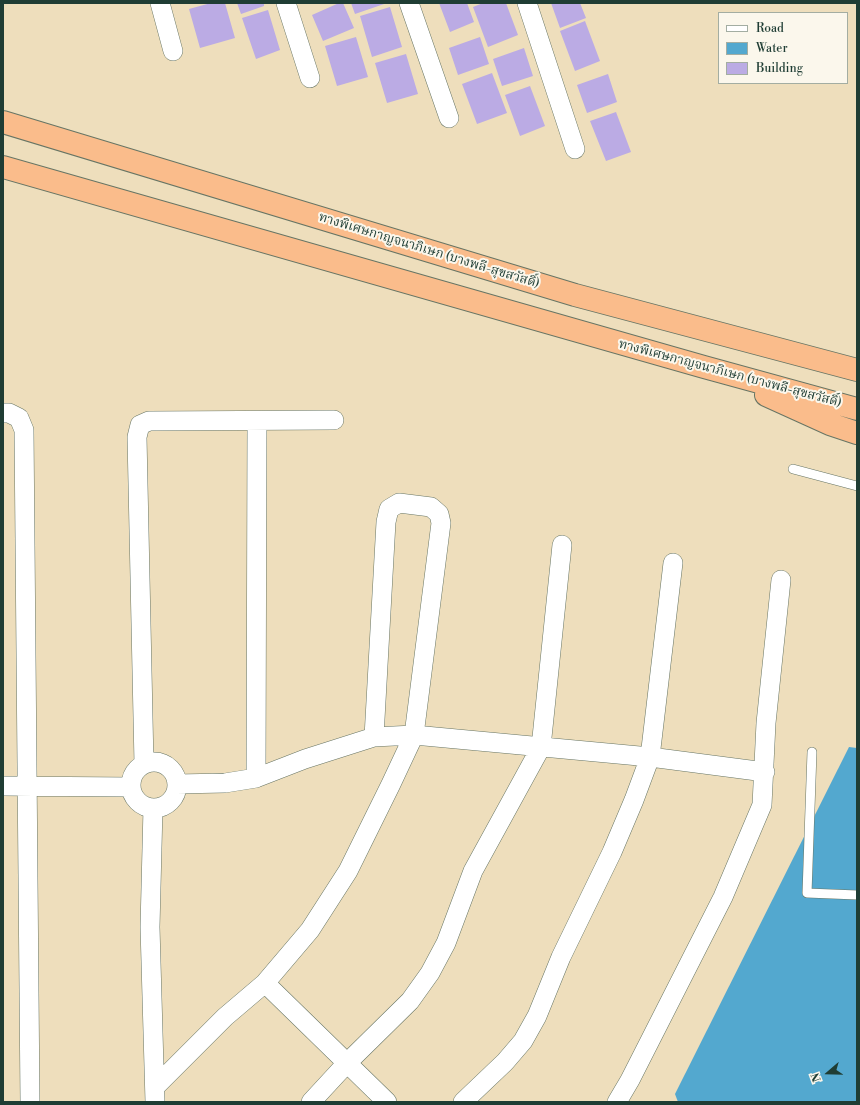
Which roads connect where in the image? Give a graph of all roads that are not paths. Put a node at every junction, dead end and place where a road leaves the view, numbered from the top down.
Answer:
1 (160, 3) edge
2 (286, 3) edge
3 (410, 3) edge
4 (527, 3) edge
5 (173, 51) dead end
6 (310, 78) dead end
7 (449, 118) dead end
8 (3, 122) edge
9 (575, 149) dead end
10 (3, 167) edge
11 (704, 368) junction
12 (857, 370) edge
13 (857, 409) edge
14 (3, 413) edge
15 (334, 420) dead end
16 (257, 422) junction
17 (857, 433) edge
18 (793, 469) dead end
19 (857, 486) edge
20 (562, 545) dead end
21 (673, 563) dead end
22 (781, 580) dead end
23 (414, 735) junction
24 (374, 737) junction
25 (541, 747) junction
26 (812, 752) dead end
27 (650, 757) junction
28 (144, 764) junction
29 (764, 772) junction
30 (256, 778) junction
31 (177, 784) junction
32 (3, 786) edge
33 (27, 786) junction
34 (131, 787) junction
35 (153, 808) junction
36 (857, 895) edge
37 (265, 983) junction
38 (347, 1063) junction
39 (155, 1094) edge
40 (30, 1102) edge
41 (311, 1102) edge
42 (387, 1102) edge
43 (463, 1102) edge
44 (617, 1102) edge

1 - 5 street
2 - 6 street
3 - 7 street
4 - 9 street
8 - 12 highway, ทางพิเศษกาญจนาภิเษก (บางพลี-สุขสวัสดิ์)
10 - 11 highway, ทางพิเศษกาญจนาภิเษก (บางพลี-สุขสวัสดิ์)
11 - 13 highway, ทางพิเศษกาญจนาภิเษก (บางพลี-สุขสวัสดิ์)
11 - 17 highway
14 - 33 street
15 - 16 street
16 - 28 street
16 - 30 street
18 - 19 lane
20 - 25 street
21 - 27 street
22 - 29 street
23 - 24 street
23 - 24 street
23 - 25 street
23 - 37 street
24 - 30 street
25 - 27 street
25 - 38 street
26 - 36 lane
27 - 29 street
27 - 43 street
28 - 31 street
28 - 34 street
29 - 44 street
30 - 31 street
31 - 35 street
32 - 33 street
33 - 34 street
33 - 40 street
34 - 35 street
35 - 39 street
37 - 38 street
37 - 39 street
38 - 41 street
38 - 42 street

